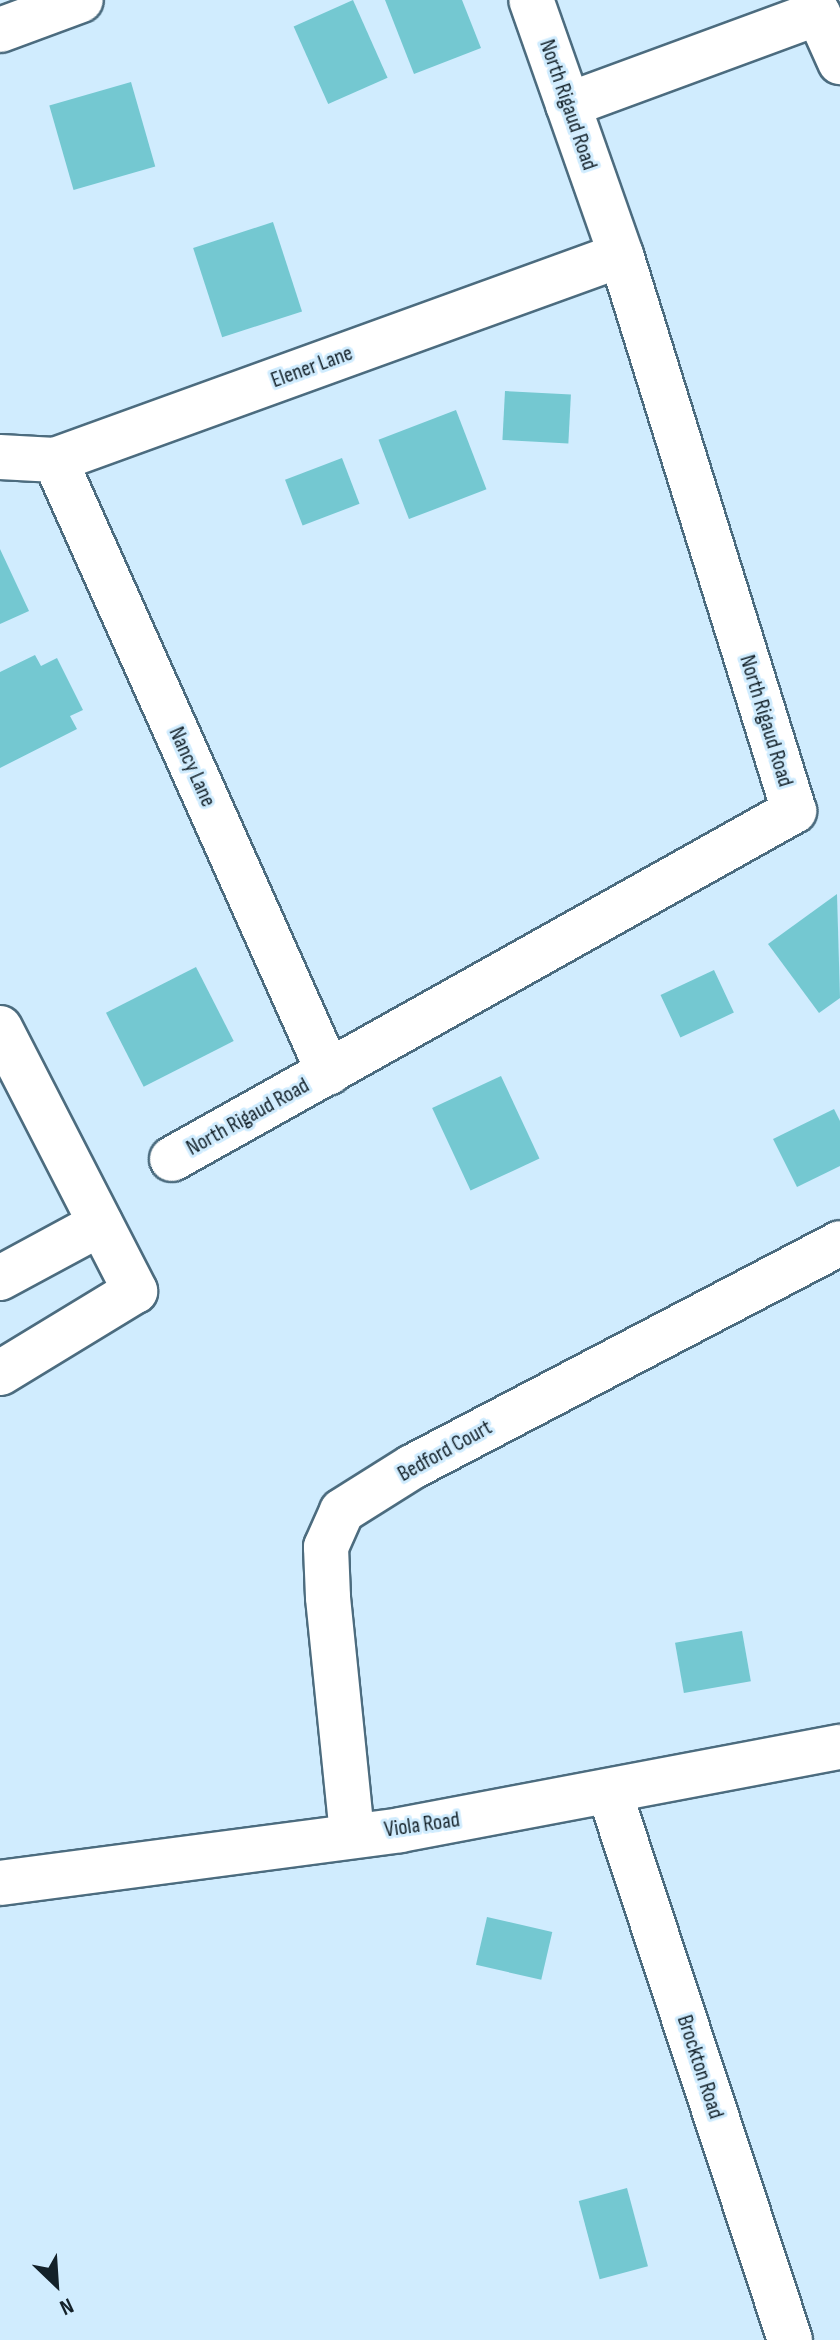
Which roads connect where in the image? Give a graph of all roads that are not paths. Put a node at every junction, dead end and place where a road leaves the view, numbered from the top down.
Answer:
1 (81, 0) edge
2 (531, 0) edge
3 (0, 30) edge
4 (840, 62) edge
5 (568, 105) junction
6 (621, 255) junction
7 (0, 457) edge
8 (55, 460) junction
9 (0, 1028) edge
10 (329, 1073) junction
11 (172, 1159) dead end
12 (100, 1224) junction
13 (840, 1243) edge
14 (3, 1269) edge
15 (0, 1373) edge
16 (840, 1747) edge
17 (610, 1794) junction
18 (352, 1834) junction
19 (0, 1883) edge
20 (790, 2340) edge

1 - 3 street
2 - 5 street, North Rigaud Road
4 - 5 street
5 - 6 street, North Rigaud Road
6 - 8 street, Elener Lane
6 - 10 street, North Rigaud Road
7 - 8 street, Elener Lane
8 - 10 street, Nancy Lane
9 - 12 street
10 - 11 street, North Rigaud Road
12 - 14 street
12 - 15 street
13 - 18 street, Bedford Court
16 - 17 street, Viola Road
17 - 18 street, Viola Road
17 - 20 street, Brockton Road
18 - 19 street, Viola Road

